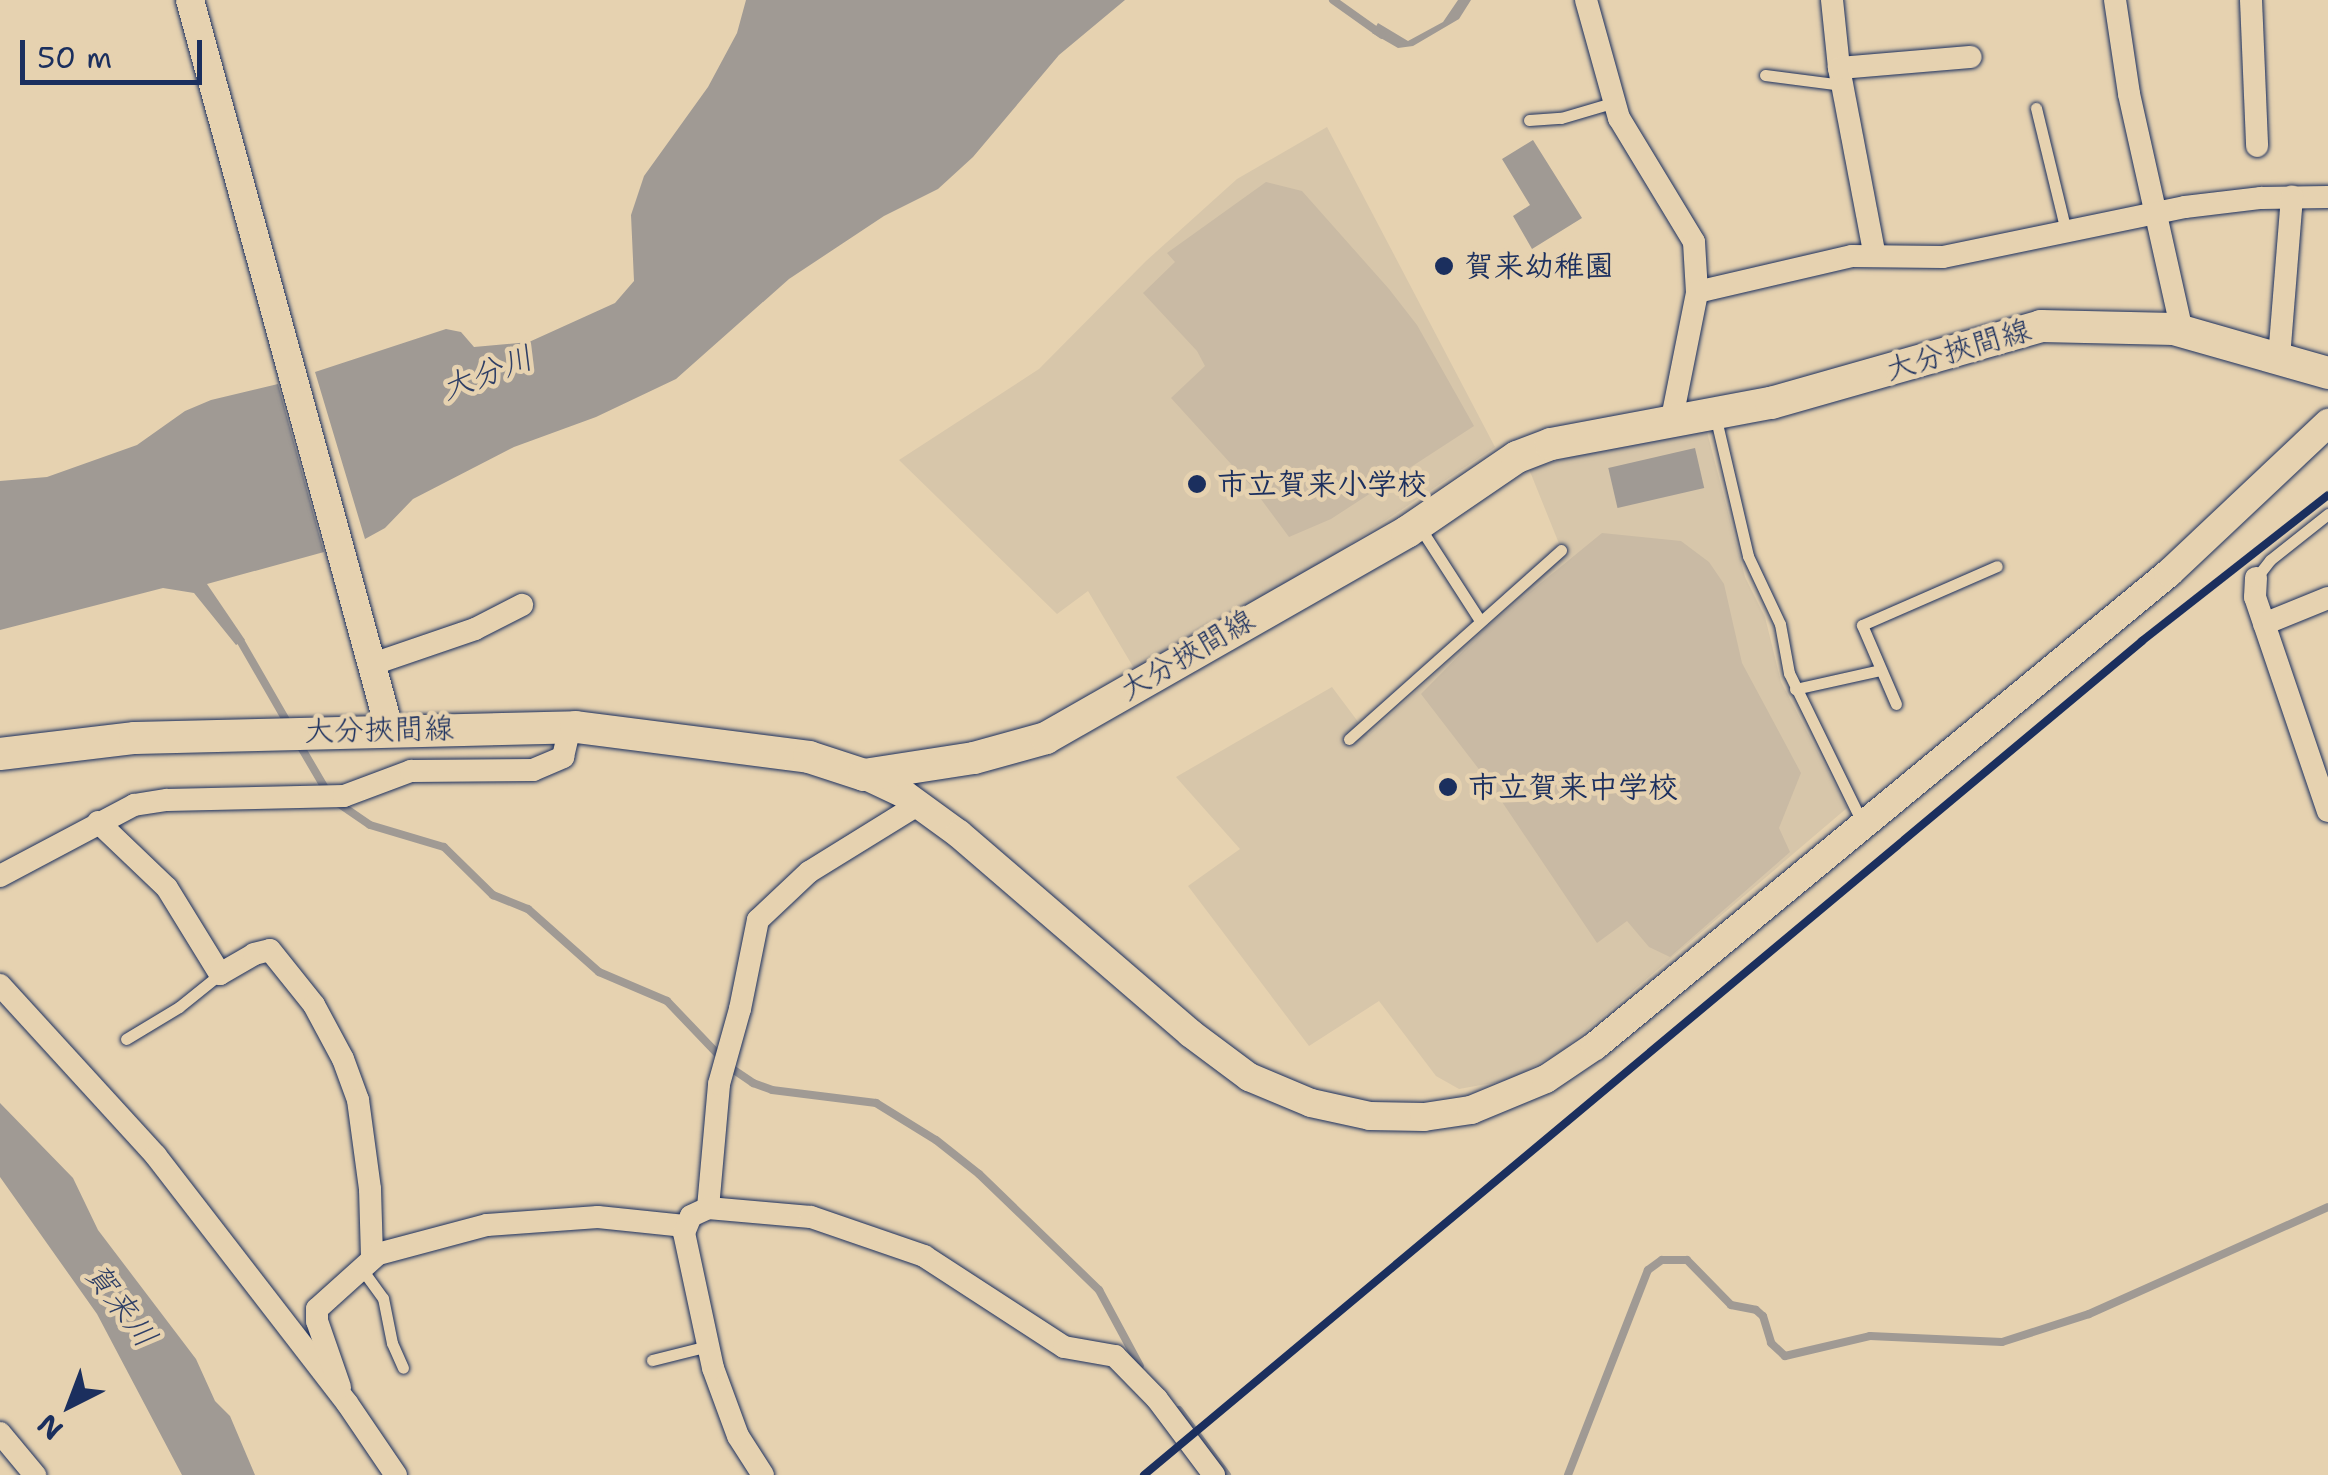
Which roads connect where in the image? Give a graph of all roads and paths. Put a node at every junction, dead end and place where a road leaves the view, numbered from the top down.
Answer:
1 (190, 0) edge
2 (1586, 0) edge
3 (1832, 0) edge
4 (2114, 0) edge
5 (2251, 0) edge
6 (1970, 56) dead end
7 (1766, 76) dead end
8 (1840, 76) junction
9 (1612, 103) junction
10 (2036, 108) dead end
11 (1528, 120) dead end
12 (2257, 146) dead end
13 (2292, 196) junction
14 (2328, 197) edge
15 (2156, 213) junction
16 (2066, 231) junction
17 (1875, 256) junction
18 (1697, 292) junction
19 (2182, 330) junction
20 (2280, 358) junction
21 (2328, 373) edge
22 (1714, 416) junction
23 (1671, 423) junction
24 (2328, 423) edge
25 (2328, 514) edge
26 (1418, 525) junction
27 (1561, 550) dead end
28 (1997, 566) dead end
29 (2256, 578) joint
30 (2328, 598) edge
31 (522, 605) dead end
32 (1480, 619) junction
33 (2264, 624) junction
34 (371, 656) junction
35 (1881, 670) junction
36 (1795, 689) junction
37 (1896, 704) dead end
38 (570, 727) junction
39 (389, 728) junction
40 (1349, 739) dead end
41 (0, 754) edge
42 (864, 775) junction
43 (919, 804) junction
44 (2328, 811) edge
45 (98, 822) junction
46 (1863, 825) junction
47 (0, 876) edge
48 (220, 974) junction
49 (0, 985) edge
50 (126, 1039) dead end
51 (708, 1208) junction
52 (685, 1226) junction
53 (366, 1262) junction
54 (708, 1346) junction
55 (652, 1360) dead end
56 (403, 1368) dead end
57 (347, 1403) junction
58 (0, 1433) edge
59 (35, 1475) edge
60 (396, 1475) edge
61 (763, 1475) edge
62 (1214, 1475) edge

1 - 34 street
2 - 9 street
3 - 8 street
4 - 15 street
5 - 12 street
6 - 8 street
7 - 8 lane
8 - 17 street
9 - 11 lane
9 - 18 street
10 - 16 lane
13 - 14 street
13 - 15 street
13 - 20 street
15 - 16 street
15 - 19 street
16 - 17 street
17 - 18 street
18 - 23 street
19 - 20 main road, 大分挾間線
19 - 22 main road, 大分挾間線
20 - 21 main road, 大分挾間線
22 - 23 main road, 大分挾間線
22 - 36 lane
23 - 26 main road, 大分挾間線
24 - 46 street
25 - 29 lane
26 - 32 lane
26 - 42 main road, 大分挾間線
27 - 32 lane
28 - 35 lane
29 - 33 street
30 - 33 street
31 - 34 street
32 - 40 lane
33 - 44 street
34 - 39 street
35 - 36 lane
35 - 37 lane
36 - 46 lane
38 - 39 main road, 大分挾間線
38 - 42 main road, 大分挾間線
38 - 45 street
39 - 41 main road, 大分挾間線
42 - 43 street
43 - 46 street
43 - 51 street
45 - 47 street
45 - 48 street
48 - 50 lane
48 - 53 street
49 - 57 street
51 - 52 street
51 - 62 street
52 - 53 street
52 - 54 street
53 - 56 lane
53 - 57 street
54 - 55 lane
54 - 61 street
57 - 60 street
58 - 59 street

